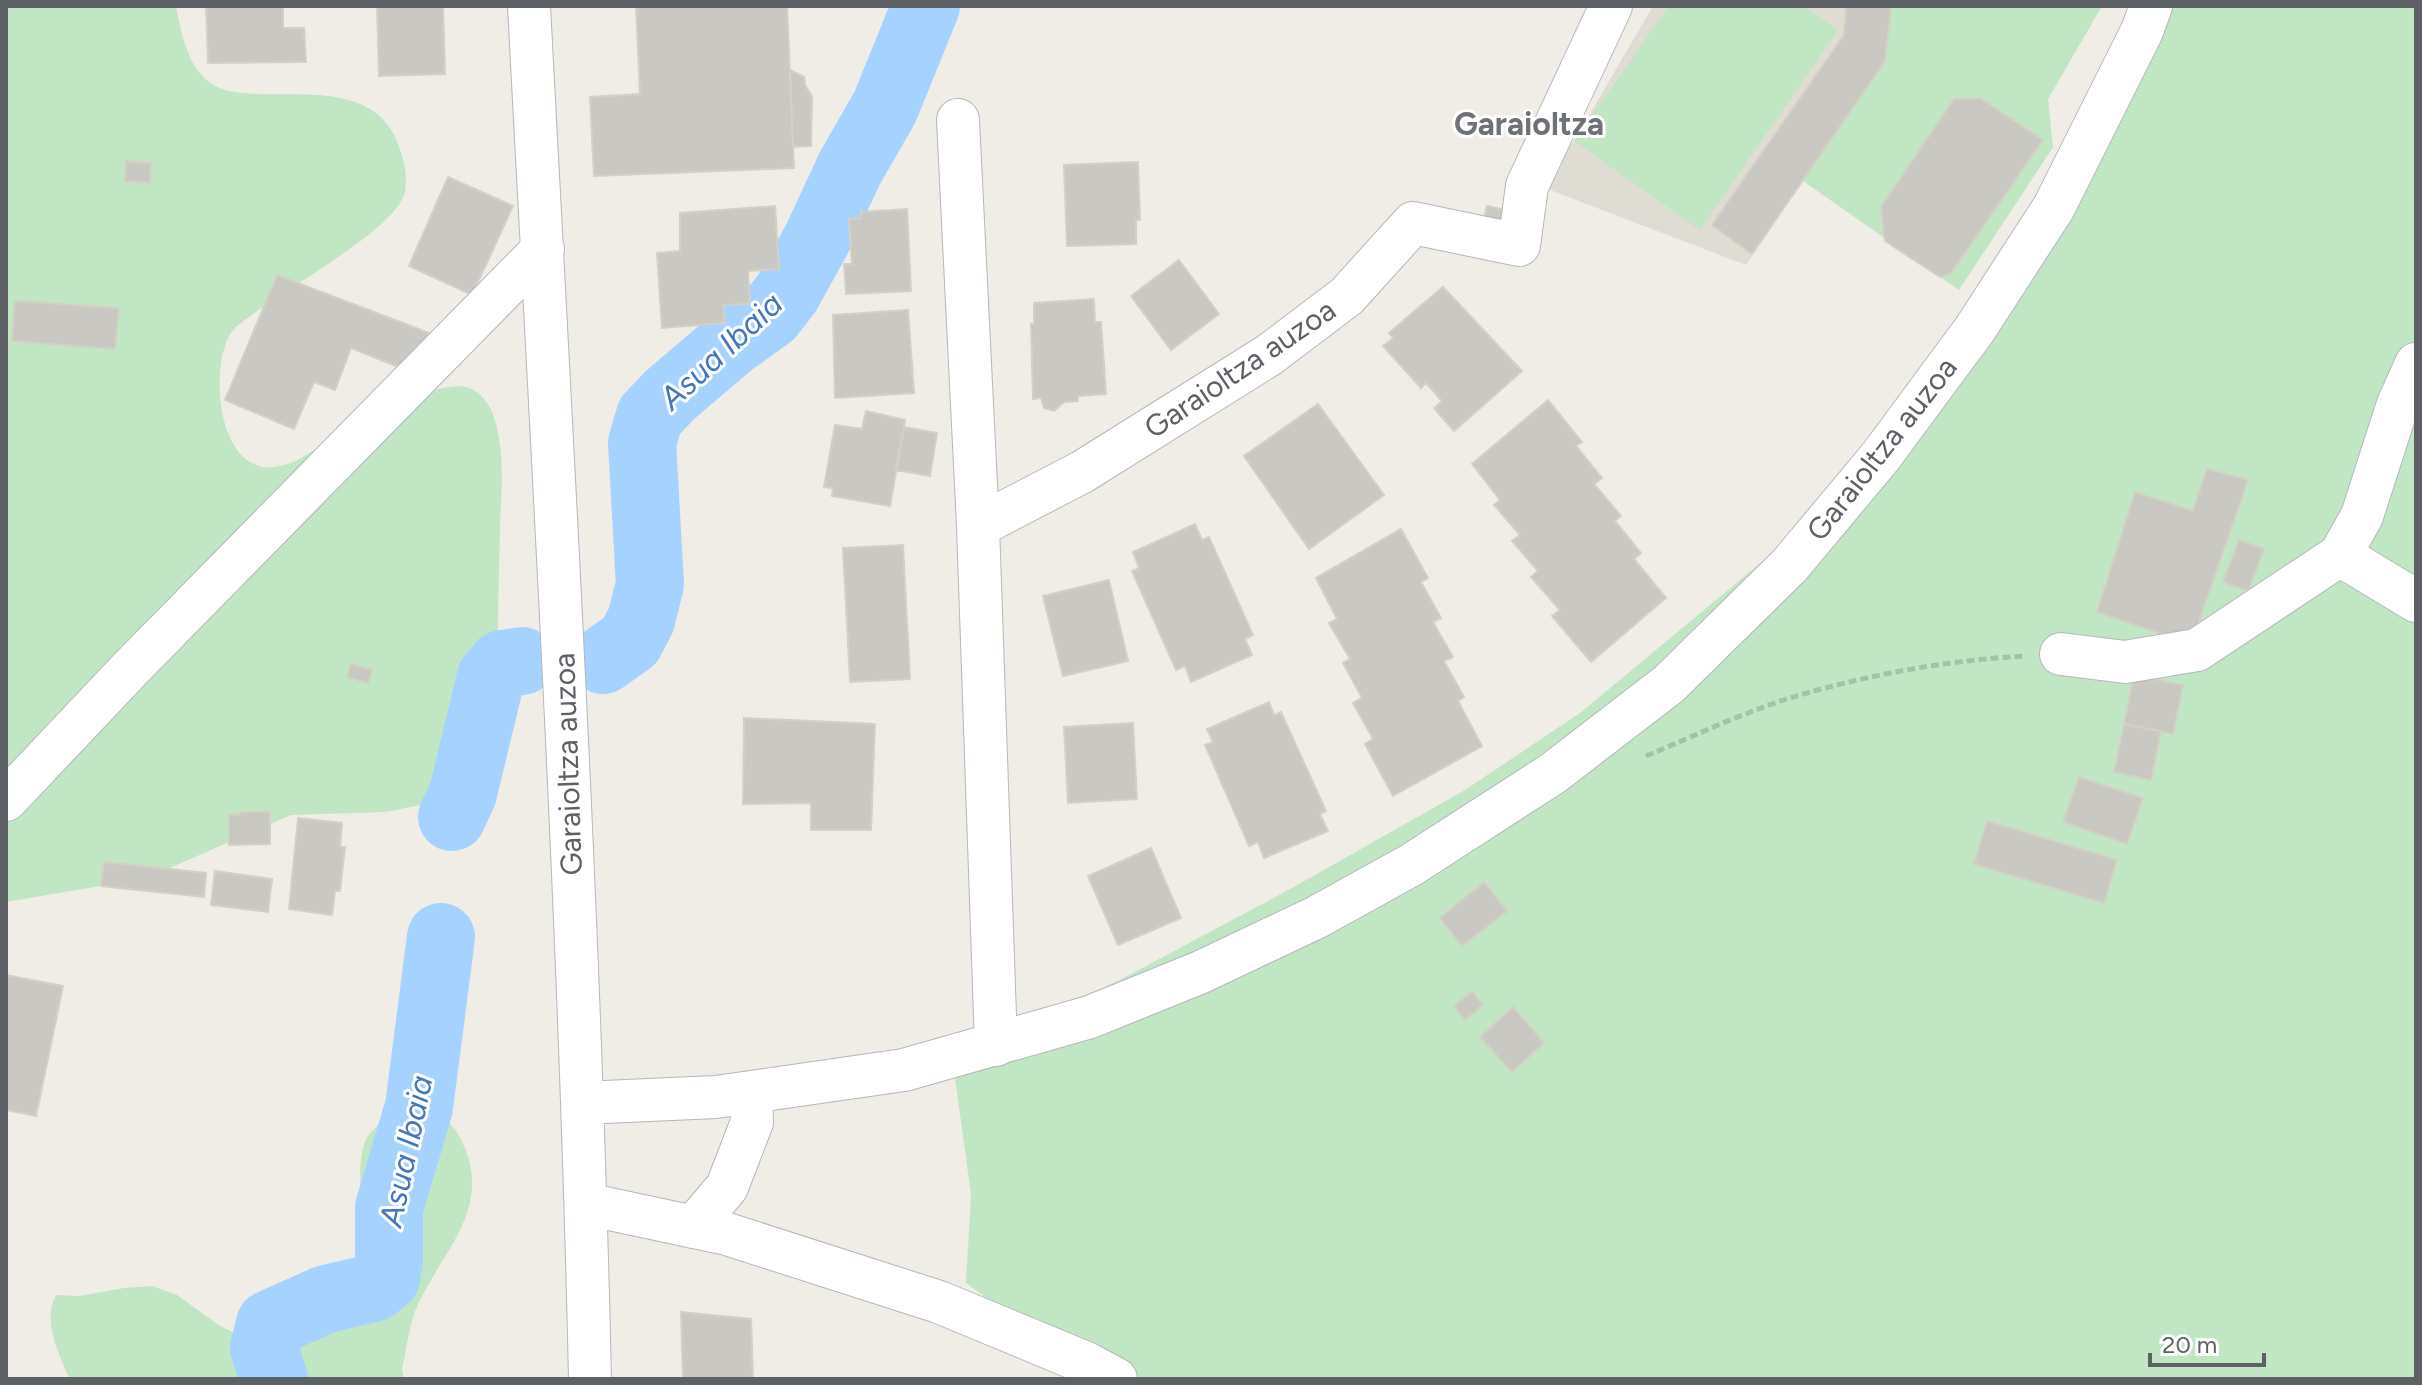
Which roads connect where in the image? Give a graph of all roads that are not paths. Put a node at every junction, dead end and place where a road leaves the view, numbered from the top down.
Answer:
1 (529, 6) edge
2 (1611, 6) edge
3 (2151, 6) edge
4 (958, 120) dead end
5 (543, 249) junction
6 (2416, 364) edge
7 (978, 526) junction
8 (2340, 555) junction
9 (2416, 601) edge
10 (2061, 654) road end
11 (6, 800) edge
12 (996, 1045) junction
13 (751, 1092) junction
14 (582, 1103) junction
15 (586, 1204) junction
16 (693, 1227) junction
17 (590, 1379) edge
18 (1116, 1379) edge

1 - 5 street, Garaioltza auzoa
2 - 7 street, Garaioltza auzoa
3 - 12 street, Garaioltza auzoa
4 - 7 street
5 - 11 street
5 - 14 street, Garaioltza auzoa
6 - 8 street
7 - 12 street
8 - 9 street
8 - 10 street
12 - 13 street, Garaioltza auzoa
13 - 14 street, Garaioltza auzoa
13 - 16 street
14 - 15 street
15 - 16 street
15 - 17 street
16 - 18 street

